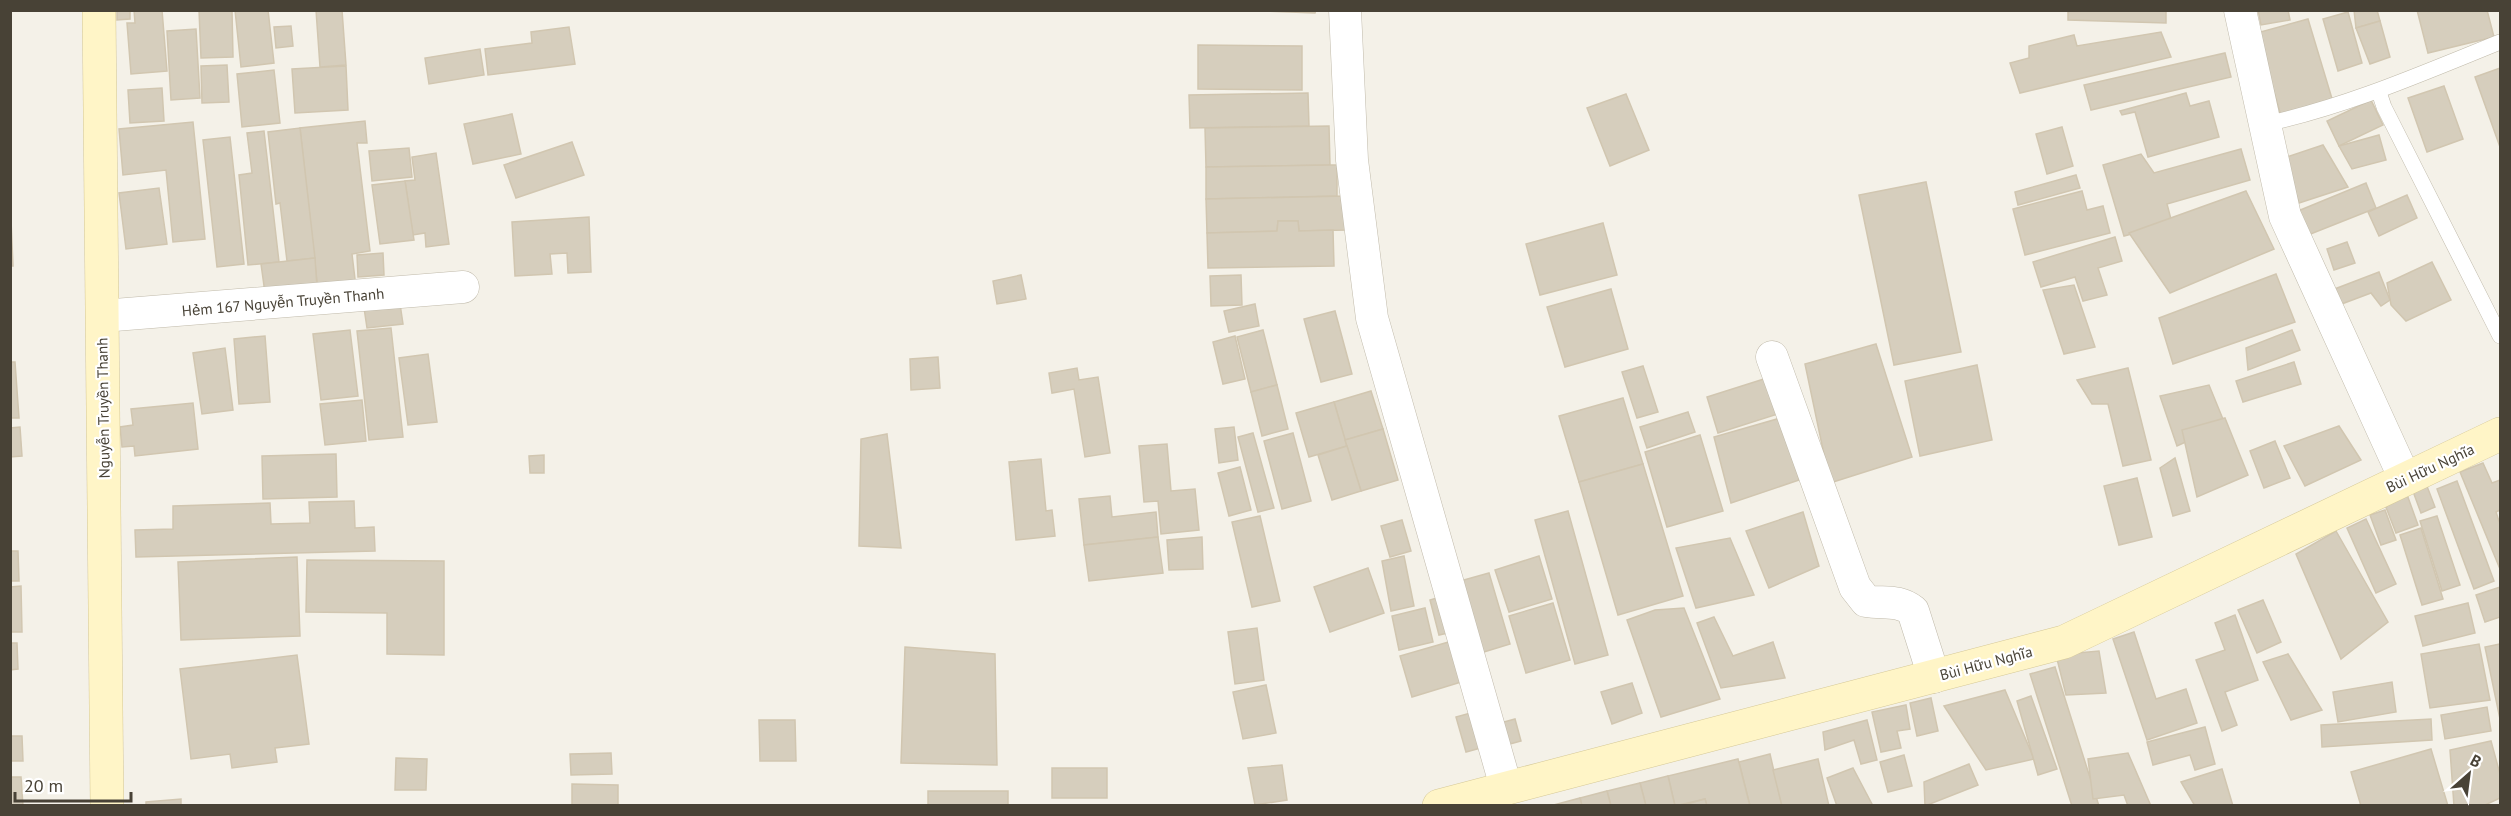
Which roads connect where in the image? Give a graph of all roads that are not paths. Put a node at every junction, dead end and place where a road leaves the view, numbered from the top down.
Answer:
1 (99, 10) edge
2 (1345, 10) edge
3 (2240, 10) edge
4 (2500, 42) edge
5 (2379, 92) junction
6 (2266, 124) junction
7 (464, 287) dead end
8 (102, 316) junction
9 (2500, 336) edge
10 (1772, 357) dead end
11 (2500, 434) edge
12 (2405, 479) junction
13 (1934, 677) junction
14 (1506, 787) junction
15 (107, 806) edge
16 (1439, 806) edge

1 - 8 street, Nguyễn Truyền Thanh
2 - 14 street
3 - 6 street
4 - 5 lane
5 - 6 lane
5 - 9 lane
6 - 12 street
7 - 8 street, Hẻm 167 Nguyễn Truyền Thanh
8 - 15 street, Nguyễn Truyền Thanh
10 - 13 street
11 - 12 street, Bùi Hữu Nghĩa
12 - 13 street, Bùi Hữu Nghĩa
13 - 14 street, Bùi Hữu Nghĩa
14 - 16 street, Bùi Hữu Nghĩa

